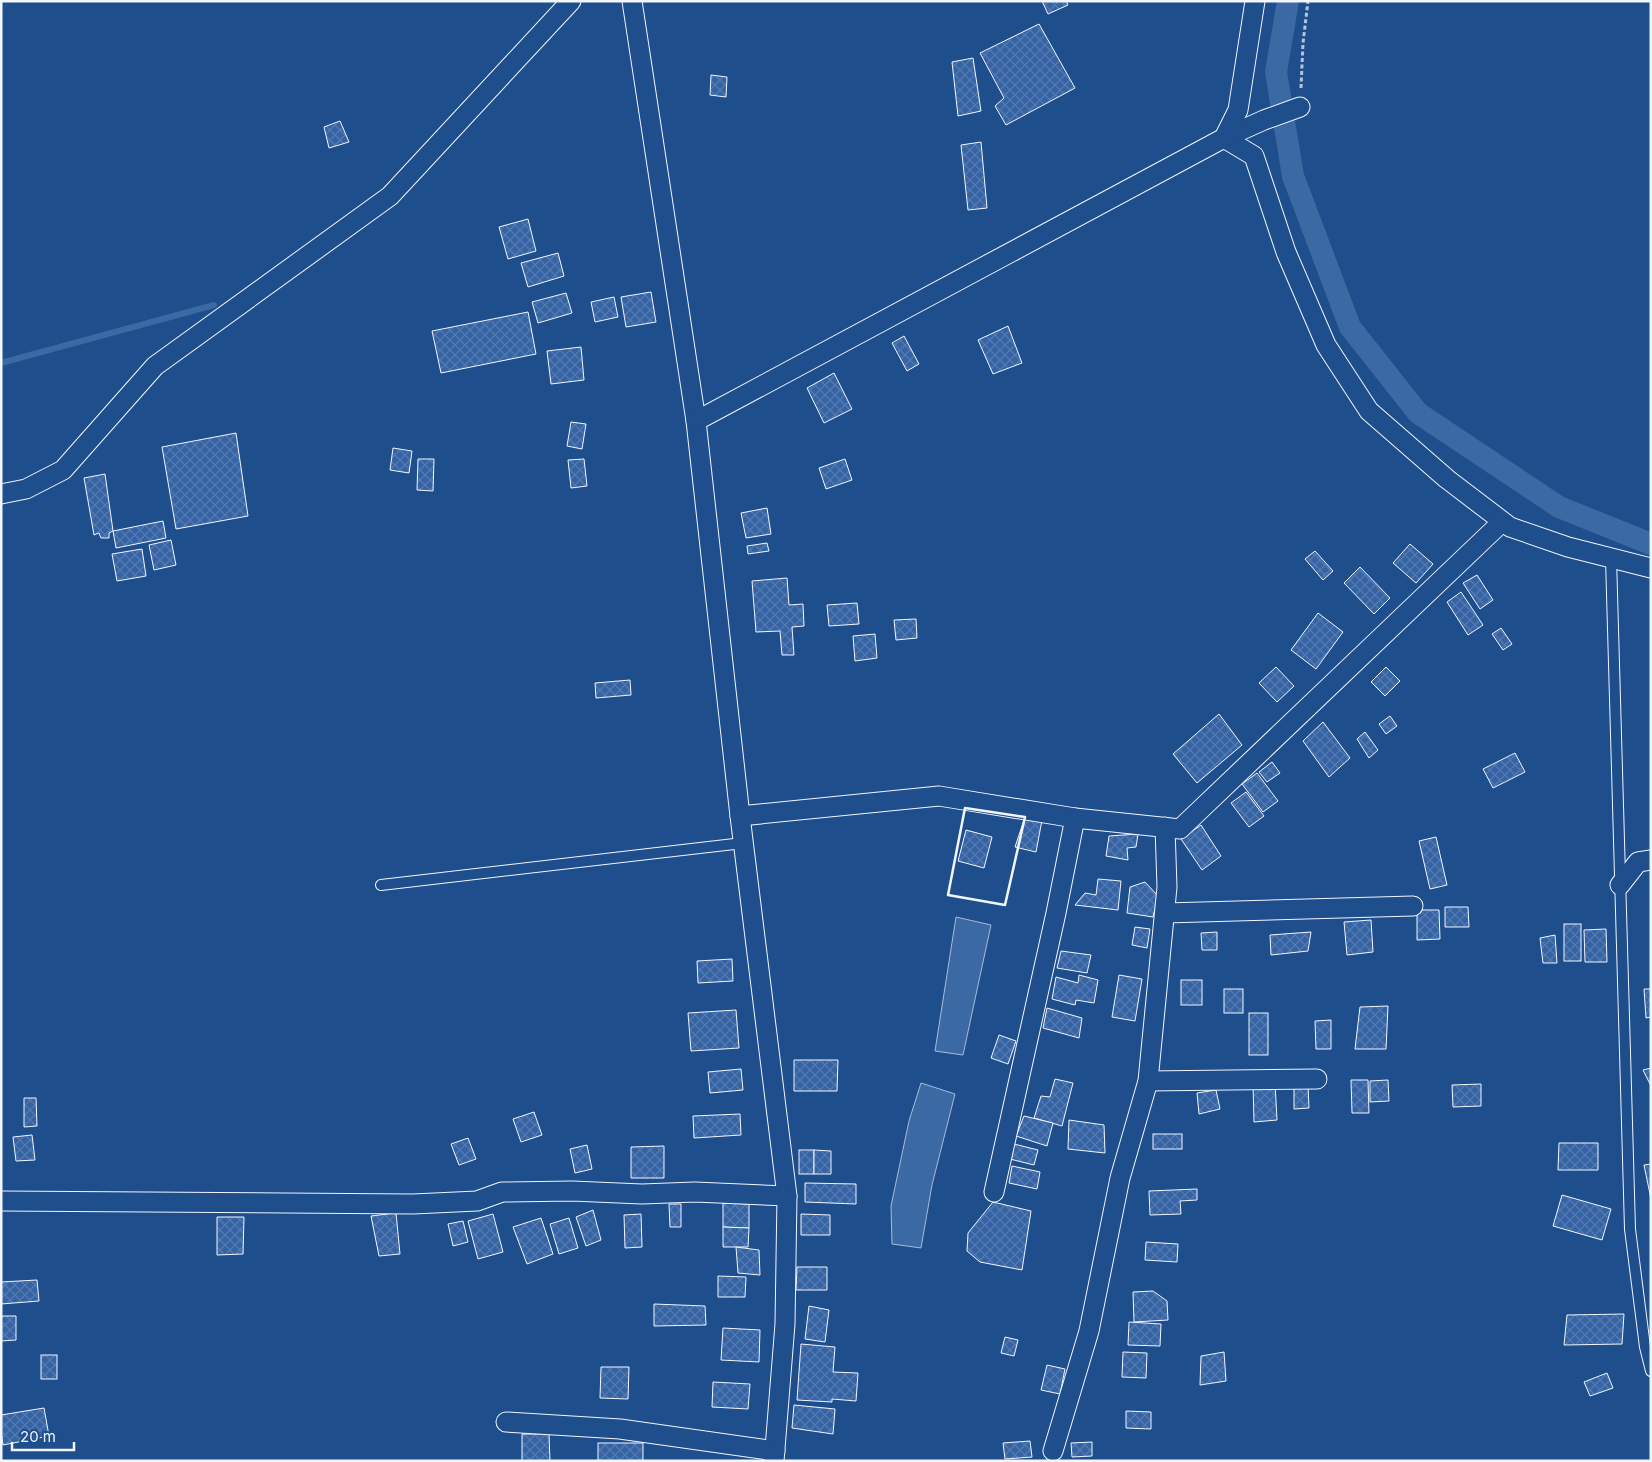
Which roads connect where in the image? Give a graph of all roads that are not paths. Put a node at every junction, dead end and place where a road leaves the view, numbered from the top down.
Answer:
1 (571, 1) edge
2 (632, 1) edge
3 (1256, 1) edge
4 (1300, 107) road end
5 (1224, 138) junction
6 (696, 422) junction
7 (1, 494) edge
8 (1502, 522) junction
9 (1611, 558) junction
10 (1651, 568) edge
11 (740, 816) junction
12 (1074, 818) junction
13 (1165, 827) junction
14 (743, 843) junction
15 (1651, 860) edge
16 (381, 885) dead end
17 (1620, 885) junction
18 (1413, 906) dead end
19 (1164, 913) junction
20 (1317, 1079) dead end
21 (1148, 1082) junction
22 (994, 1192) dead end
23 (787, 1196) junction
24 (1, 1201) edge
25 (1651, 1371) edge
26 (506, 1422) dead end
27 (1053, 1452) dead end
28 (775, 1456) edge

1 - 7 street
2 - 6 street
3 - 5 street
4 - 5 street
5 - 6 street
5 - 8 street
6 - 11 street
8 - 9 street
8 - 13 street
9 - 10 street
9 - 17 lane
11 - 12 street
11 - 14 street
12 - 13 street
12 - 22 street
13 - 19 street
14 - 16 lane
14 - 23 street
15 - 17 street
17 - 25 lane
18 - 19 street
19 - 21 street
20 - 21 street
21 - 27 street
23 - 24 street
23 - 28 street
26 - 28 street

